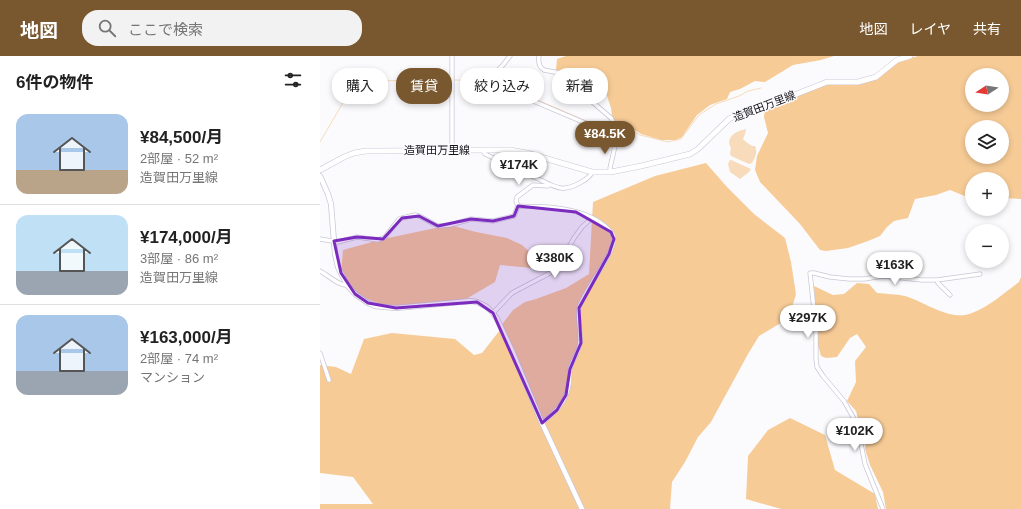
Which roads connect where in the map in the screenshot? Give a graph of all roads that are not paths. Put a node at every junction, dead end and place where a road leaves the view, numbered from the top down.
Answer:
1 (452, 56) edge
2 (510, 56) edge
3 (539, 56) edge
4 (910, 56) edge
5 (616, 136) junction
6 (483, 150) junction
7 (452, 151) junction
8 (320, 170) edge
9 (592, 172) junction
10 (611, 172) junction
11 (320, 176) edge
12 (549, 184) junction
13 (518, 206) junction
14 (592, 218) junction
15 (320, 239) edge
16 (334, 241) junction
17 (320, 271) edge
18 (980, 274) dead end
19 (937, 280) junction
20 (347, 285) junction
21 (950, 295) dead end
22 (493, 313) junction
23 (320, 354) edge
24 (329, 380) dead end
25 (542, 423) junction
26 (582, 509) edge
27 (883, 509) edge

1 - 7 street
2 - 5 street
3 - 5 street
4 - 10 main road, 造賀田万里線
5 - 10 street
6 - 7 main road, 造賀田万里線
6 - 9 main road, 造賀田万里線
6 - 12 street
7 - 8 main road, 造賀田万里線
9 - 10 main road, 造賀田万里線
9 - 12 street
11 - 16 street
12 - 13 street
13 - 14 street
13 - 16 street
14 - 22 street
14 - 25 street
15 - 16 street
16 - 20 street
17 - 20 street
18 - 19 street
19 - 21 street
19 - 27 street
20 - 22 street
22 - 25 street
23 - 24 street
25 - 26 street

